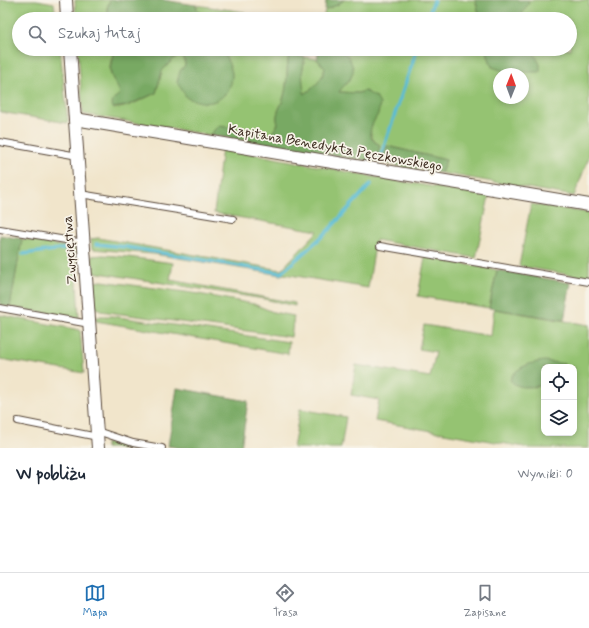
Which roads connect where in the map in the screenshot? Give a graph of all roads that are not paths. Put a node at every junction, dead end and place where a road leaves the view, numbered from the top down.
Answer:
1 (66, 0) edge
2 (67, 12) edge
3 (70, 56) edge
4 (75, 119) junction
5 (0, 142) edge
6 (78, 156) junction
7 (80, 194) junction
8 (589, 205) edge
9 (233, 219) dead end
10 (0, 229) edge
11 (84, 243) junction
12 (380, 246) dead end
13 (589, 282) edge
14 (0, 308) edge
15 (90, 324) junction
16 (18, 422) dead end
17 (98, 439) edge
18 (162, 448) edge

1 - 2 street
3 - 4 street, Zwycięstwa
4 - 6 street, Zwycięstwa
4 - 8 street, Kapitana Benedykta Pęczkowskiego
5 - 6 lane
6 - 7 street, Zwycięstwa
7 - 9 lane
7 - 11 street, Zwycięstwa
10 - 11 lane
11 - 15 street, Zwycięstwa
12 - 13 lane
14 - 15 lane
15 - 17 street, Zwycięstwa
16 - 17 lane
17 - 18 lane

